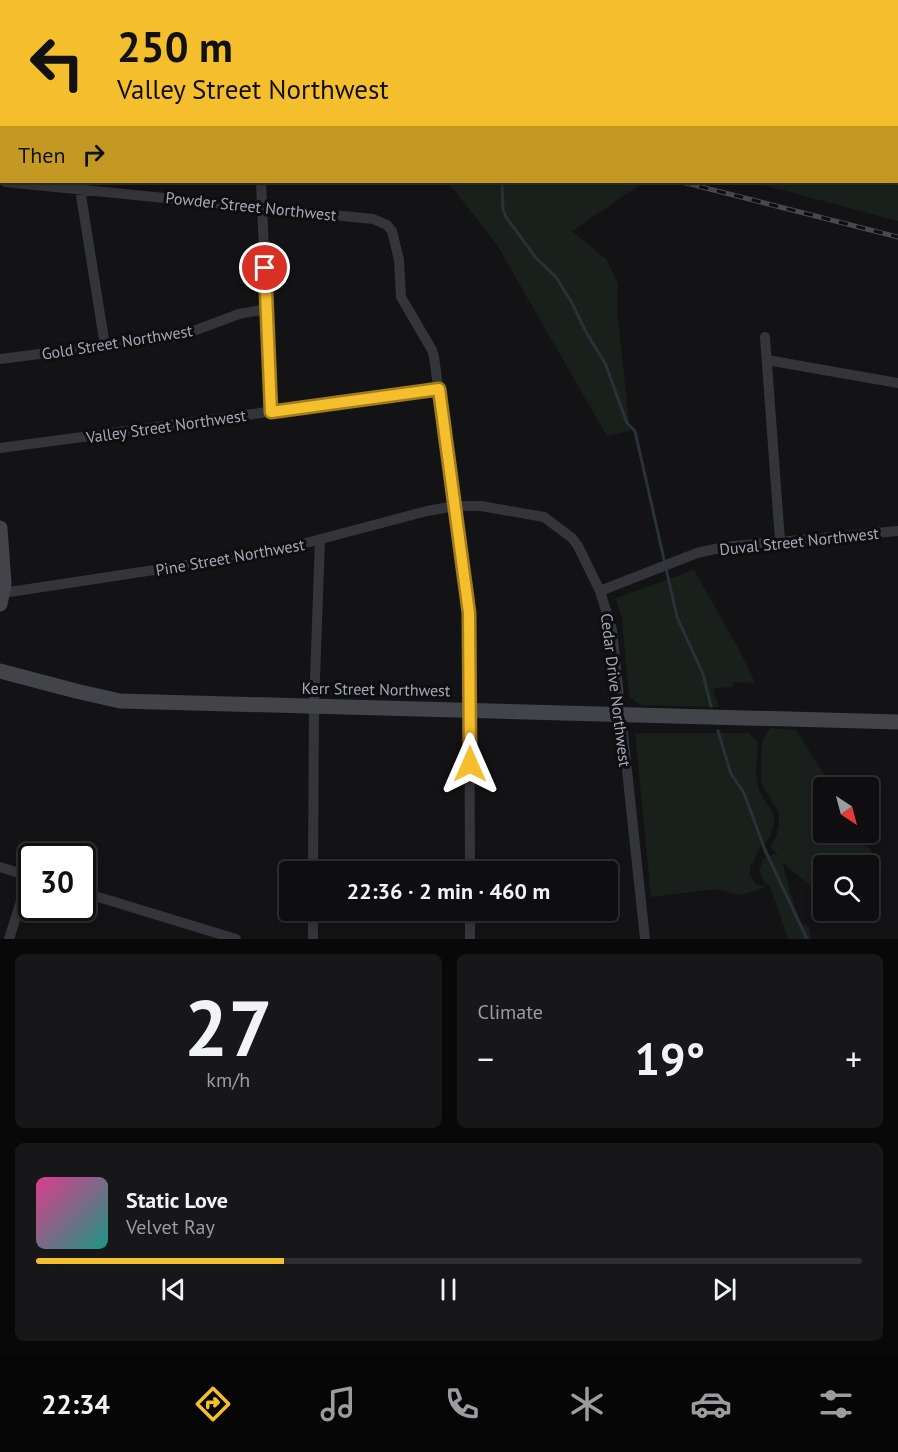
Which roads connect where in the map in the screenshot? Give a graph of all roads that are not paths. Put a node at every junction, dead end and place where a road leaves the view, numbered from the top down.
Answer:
1 (22, 183) edge
2 (261, 183) edge
3 (99, 186) edge
4 (80, 189) junction
5 (262, 208) junction
6 (267, 309) junction
7 (765, 337) dead end
8 (105, 346) junction
9 (0, 359) edge
10 (767, 360) junction
11 (898, 383) edge
12 (439, 389) junction
13 (271, 412) junction
14 (0, 448) edge
15 (455, 506) junction
16 (0, 528) edge
17 (898, 531) edge
18 (320, 540) junction
19 (780, 541) junction
20 (600, 591) junction
21 (1, 598) edge
22 (0, 671) edge
23 (314, 706) junction
24 (470, 709) junction
25 (620, 715) junction
26 (898, 722) edge
27 (313, 861) edge
28 (470, 861) edge
29 (0, 867) edge
30 (18, 872) edge
31 (96, 896) edge
32 (18, 912) edge
33 (313, 921) edge
34 (470, 921) edge
35 (9, 939) edge
36 (236, 939) edge
37 (313, 939) edge
38 (470, 939) edge
39 (645, 939) edge

1 - 4 street, Powder Street Northwest
2 - 5 street
3 - 4 street, Powder Street Northwest
3 - 5 street, Powder Street Northwest
4 - 8 street
5 - 6 street
5 - 12 street, Powder Street Northwest
6 - 8 street, Gold Street Northwest
6 - 13 street
7 - 10 street
8 - 9 street, Gold Street Northwest
10 - 11 street
10 - 19 street
12 - 13 street, Valley Street Northwest
12 - 15 street
13 - 14 street, Valley Street Northwest
15 - 18 street, Pine Street Northwest
15 - 20 street, Cedar Drive Northwest
15 - 24 street
16 - 21 street
17 - 19 street, Duval Street Northwest
18 - 21 street, Pine Street Northwest
18 - 23 street
19 - 20 street, Duval Street Northwest
20 - 25 street, Cedar Drive Northwest
22 - 23 street, Kerr Street Northwest
23 - 24 street, Kerr Street Northwest
23 - 27 street
24 - 25 street, Kerr Street Northwest
24 - 28 street
25 - 26 street, Kerr Street Northwest
25 - 39 street, Cedar Drive Northwest
29 - 30 street
31 - 36 street
32 - 35 street
33 - 37 street
34 - 38 street

